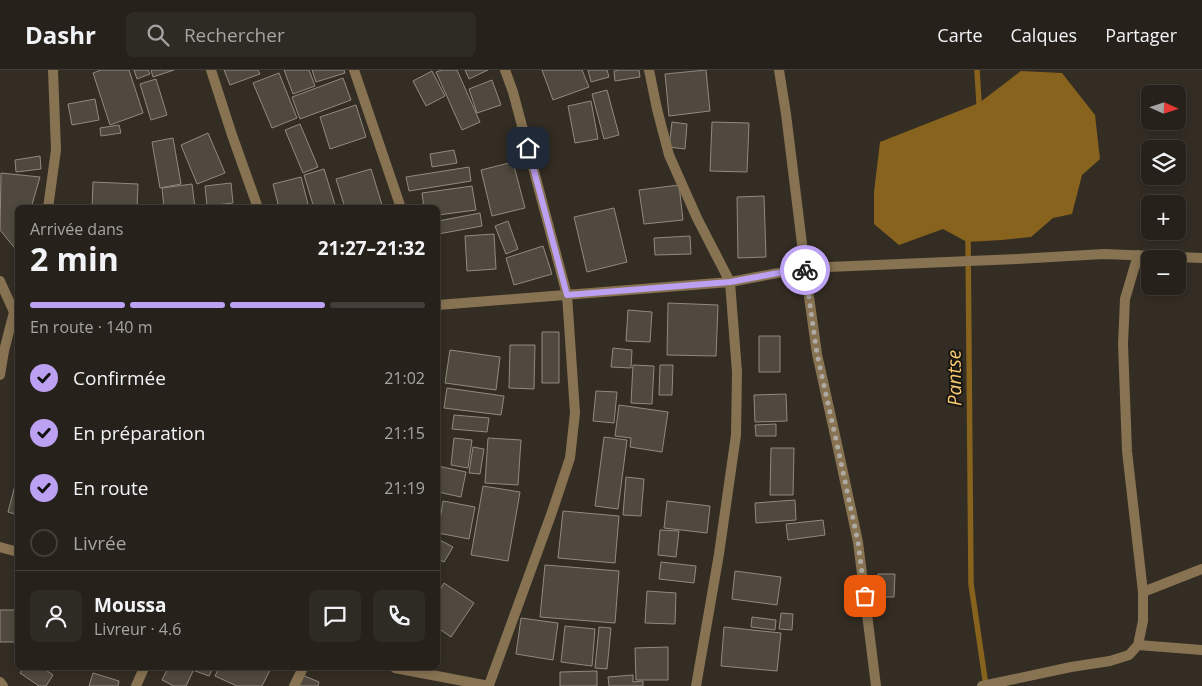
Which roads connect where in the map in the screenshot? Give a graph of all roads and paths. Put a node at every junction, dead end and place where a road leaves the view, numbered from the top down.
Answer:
1 (53, 70) edge
2 (211, 70) edge
3 (354, 70) edge
4 (505, 70) edge
5 (649, 70) edge
6 (779, 70) edge
7 (48, 205) edge
8 (257, 205) edge
9 (400, 205) edge
10 (1138, 255) junction
11 (1202, 258) edge
12 (805, 268) junction
13 (0, 282) edge
14 (730, 282) junction
15 (567, 295) junction
16 (440, 304) edge
17 (15, 307) edge
18 (15, 312) edge
19 (2, 354) edge
20 (0, 375) edge
21 (0, 547) edge
22 (15, 551) edge
23 (1202, 569) edge
24 (1143, 592) junction
25 (1138, 645) junction
26 (1202, 650) edge
27 (143, 670) edge
28 (302, 670) edge
29 (405, 670) edge
30 (0, 682) edge
31 (3, 686) edge
32 (136, 686) edge
33 (294, 686) edge
34 (489, 686) edge
35 (696, 686) edge
36 (876, 686) edge
37 (982, 686) edge

1 - 7 street
2 - 8 street
3 - 9 street
4 - 15 street
5 - 14 street
6 - 12 street
10 - 11 street
10 - 12 street
10 - 24 street
12 - 14 street
12 - 36 street
13 - 17 street
14 - 15 street
14 - 35 street
15 - 16 street
15 - 34 street
18 - 19 street
19 - 20 street
21 - 22 street
23 - 24 street
24 - 25 street
25 - 26 street
25 - 37 street
27 - 32 street
28 - 33 street
29 - 34 street
30 - 31 street

